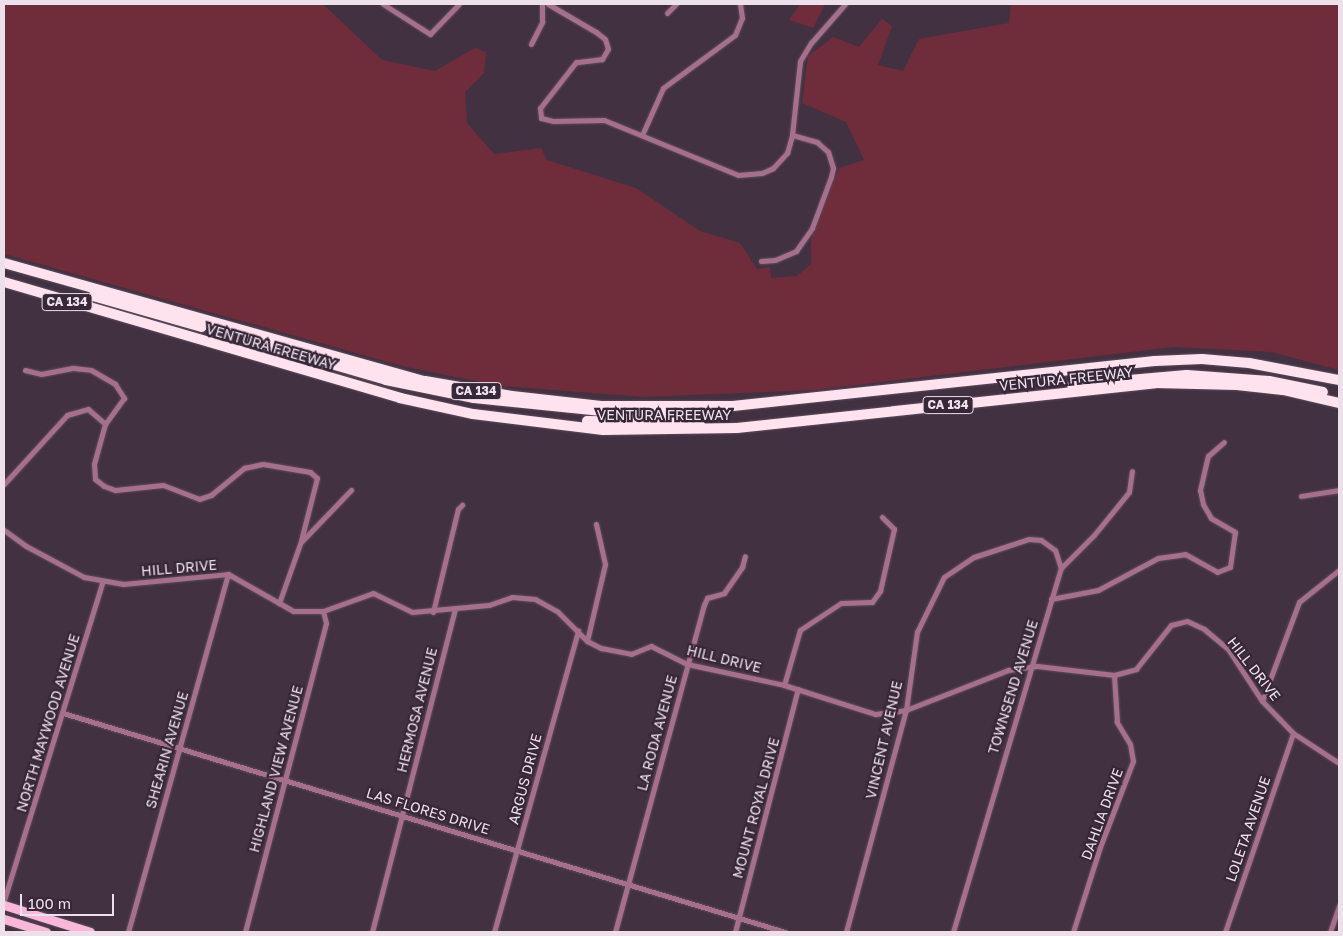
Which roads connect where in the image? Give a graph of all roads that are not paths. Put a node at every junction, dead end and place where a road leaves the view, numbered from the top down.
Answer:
1 (384, 4) edge
2 (460, 4) edge
3 (542, 4) edge
4 (548, 4) edge
5 (676, 4) edge
6 (740, 4) edge
7 (845, 4) edge
8 (668, 13) dead end
9 (531, 44) dead end
10 (642, 135) junction
11 (792, 135) junction
12 (761, 261) dead end
13 (4, 263) edge
14 (4, 270) edge
15 (4, 276) edge
16 (4, 282) edge
17 (131, 321) junction
18 (1286, 369) junction
19 (25, 370) dead end
20 (1339, 380) edge
21 (963, 382) junction
22 (1339, 386) edge
23 (1339, 396) edge
24 (1339, 403) edge
25 (105, 424) junction
26 (554, 425) junction
27 (1224, 442) dead end
28 (1132, 471) dead end
29 (4, 484) edge
30 (351, 490) dead end
31 (1339, 490) edge
32 (1301, 496) dead end
33 (462, 505) dead end
34 (882, 517) dead end
35 (596, 524) dead end
36 (4, 530) edge
37 (301, 541) junction
38 (745, 556) dead end
39 (1061, 568) junction
40 (1339, 570) edge
41 (228, 574) junction
42 (104, 581) junction
43 (1051, 599) junction
44 (279, 603) junction
45 (455, 609) junction
46 (323, 611) junction
47 (433, 612) junction
48 (578, 631) junction
49 (587, 641) junction
50 (687, 664) junction
51 (1030, 667) junction
52 (1114, 675) junction
53 (784, 684) junction
54 (798, 689) junction
55 (1262, 701) junction
56 (906, 710) junction
57 (63, 713) junction
58 (1293, 733) junction
59 (179, 748) junction
60 (1339, 763) edge
61 (285, 780) junction
62 (402, 814) junction
63 (517, 850) junction
64 (628, 885) junction
65 (4, 900) edge
66 (4, 905) edge
67 (1339, 906) edge
68 (739, 918) junction
69 (4, 919) edge
70 (46, 932) edge
71 (87, 932) edge
72 (128, 932) edge
73 (245, 932) edge
74 (372, 932) edge
75 (494, 932) edge
76 (615, 932) edge
77 (735, 932) edge
78 (785, 932) edge
79 (846, 932) edge
80 (953, 932) edge
81 (1073, 932) edge
82 (1224, 932) edge
83 (1330, 932) edge

1 - 2 street
3 - 9 street
4 - 10 street
5 - 8 street
6 - 10 street
7 - 11 street
10 - 11 street
11 - 12 street
13 - 21 highway, VENTURA FREEWAY / CA 134
14 - 21 highway
15 - 17 highway
16 - 17 highway, VENTURA FREEWAY / CA 134
17 - 26 highway, VENTURA FREEWAY / CA 134
18 - 20 highway, VENTURA FREEWAY / CA 134
18 - 21 highway, VENTURA FREEWAY / CA 134
18 - 22 highway
19 - 25 street
23 - 26 highway
24 - 26 highway, VENTURA FREEWAY / CA 134
25 - 29 street
25 - 37 street
27 - 43 street
28 - 39 street, TOWNSEND AVENUE
30 - 37 street
31 - 32 street
33 - 47 street
34 - 53 street
35 - 49 street
36 - 42 street, HILL DRIVE
37 - 44 street
38 - 50 street, LA RODA AVENUE
39 - 43 street, TOWNSEND AVENUE
39 - 56 street, VINCENT AVENUE
40 - 55 street
41 - 42 street, HILL DRIVE
41 - 44 street, HILL DRIVE
41 - 59 street, SHEARIN AVENUE
42 - 57 street, NORTH MAYWOOD AVENUE
43 - 51 street, TOWNSEND AVENUE
44 - 46 street, HILL DRIVE
45 - 47 street, HILL DRIVE
45 - 48 street, HILL DRIVE
45 - 62 street, HERMOSA AVENUE
46 - 47 street, HILL DRIVE
46 - 61 street, HIGHLAND VIEW AVENUE
48 - 49 street, HILL DRIVE
48 - 63 street, ARGUS DRIVE
49 - 50 street, HILL DRIVE
50 - 53 street, HILL DRIVE
50 - 64 street, LA RODA AVENUE
51 - 52 street, HILL DRIVE
51 - 56 street, HILL DRIVE
51 - 80 street, TOWNSEND AVENUE
52 - 55 street, HILL DRIVE
52 - 81 street, DAHLIA DRIVE
53 - 54 street, HILL DRIVE
54 - 56 street, HILL DRIVE
54 - 68 street, MOUNT ROYAL DRIVE
55 - 58 street, HILL DRIVE
56 - 79 street, VINCENT AVENUE
57 - 59 street, LAS FLORES DRIVE
57 - 65 street, NORTH MAYWOOD AVENUE
58 - 60 street, HILL DRIVE
58 - 82 street, LOLETA AVENUE
59 - 61 street, LAS FLORES DRIVE
59 - 72 street, SHEARIN AVENUE
61 - 62 street, LAS FLORES DRIVE
61 - 73 street, HIGHLAND VIEW AVENUE
62 - 63 street, LAS FLORES DRIVE
62 - 74 street, HERMOSA AVENUE
63 - 64 street, LAS FLORES DRIVE
63 - 75 street, ARGUS DRIVE
64 - 68 street, LAS FLORES DRIVE
64 - 76 street, LA RODA AVENUE
66 - 71 main road
67 - 83 street
68 - 77 street, MOUNT ROYAL DRIVE
68 - 78 street, LAS FLORES DRIVE
69 - 70 main road

